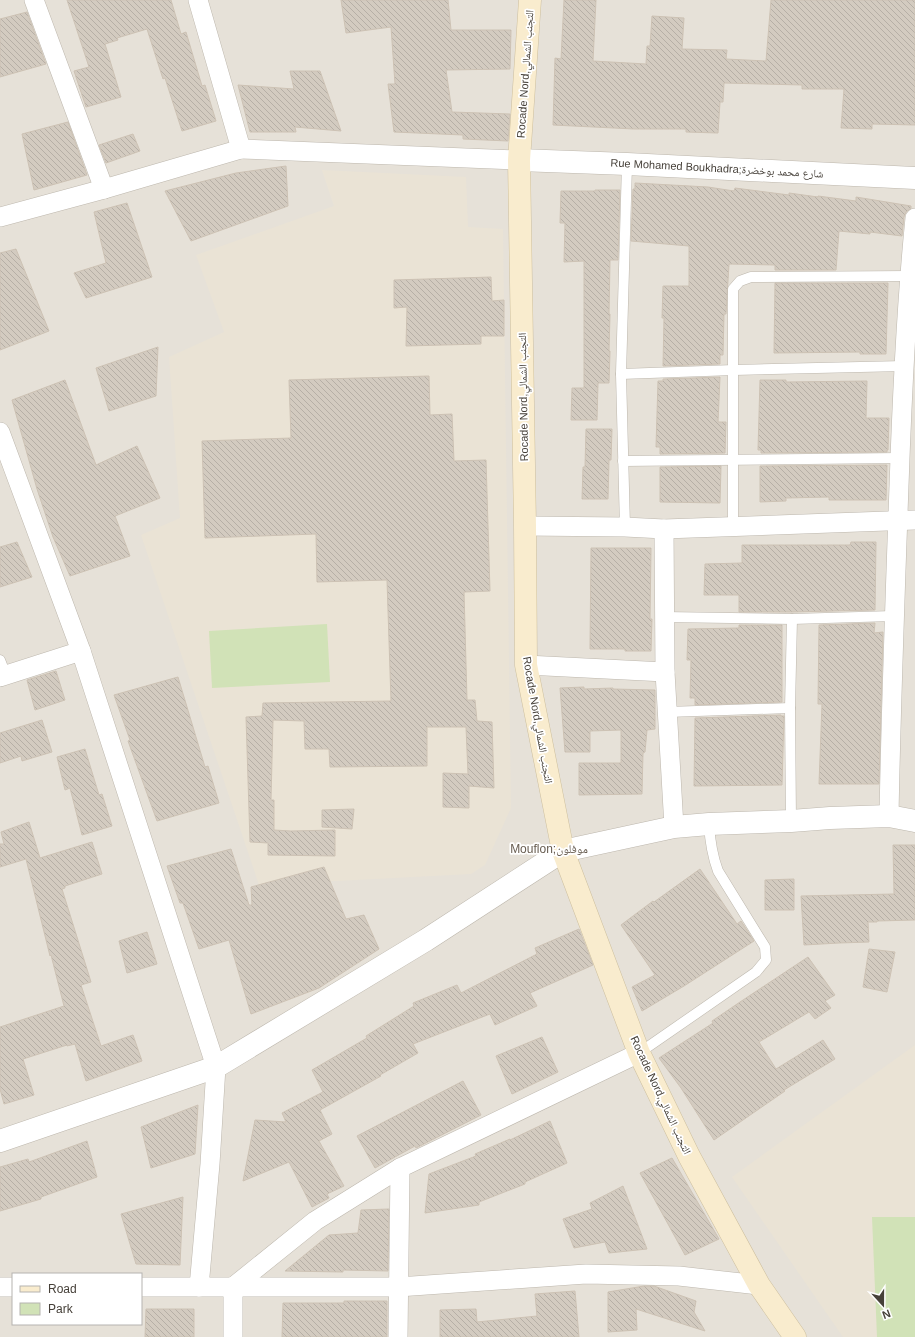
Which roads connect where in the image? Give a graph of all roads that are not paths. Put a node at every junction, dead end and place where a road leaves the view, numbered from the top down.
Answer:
1 (34, 0) edge
2 (198, 0) edge
3 (530, 0) edge
4 (241, 149) junction
5 (519, 160) junction
6 (627, 164) junction
7 (915, 178) edge
8 (104, 189) junction
9 (0, 217) edge
10 (915, 218) edge
11 (909, 276) junction
12 (910, 346) edge
13 (904, 366) junction
14 (734, 370) junction
15 (621, 374) junction
16 (0, 432) edge
17 (900, 458) junction
18 (734, 460) junction
19 (623, 461) junction
20 (906, 520) edge
21 (525, 526) junction
22 (733, 526) junction
23 (625, 527) junction
24 (664, 529) junction
25 (893, 616) junction
26 (664, 617) junction
27 (792, 619) junction
28 (81, 651) junction
29 (526, 665) junction
30 (2, 671) edge
31 (665, 672) junction
32 (790, 708) junction
33 (667, 712) junction
34 (889, 816) junction
35 (791, 821) junction
36 (915, 821) edge
37 (709, 824) junction
38 (674, 827) junction
39 (563, 851) junction
40 (639, 1053) junction
41 (216, 1067) junction
42 (0, 1141) edge
43 (400, 1168) junction
44 (759, 1285) junction
45 (0, 1287) edge
46 (12, 1287) edge
47 (142, 1287) edge
48 (199, 1287) junction
49 (232, 1287) junction
50 (398, 1287) junction
51 (233, 1337) edge
52 (398, 1337) edge
53 (795, 1337) edge

1 - 8 street
2 - 4 street
3 - 5 main road, Rocade Nord,التجنب الشمالي
4 - 5 street
4 - 8 street
5 - 6 street, Rue Mohamed Boukhadra;شارع محمد بوخضرة
5 - 21 main road, Rocade Nord,التجنب الشمالي
6 - 7 street, Rue Mohamed Boukhadra;شارع محمد بوخضرة
6 - 15 lane
8 - 9 street
10 - 11 street
11 - 12 street
11 - 14 lane
12 - 13 street
13 - 14 lane
13 - 17 street
14 - 15 lane
14 - 18 lane
15 - 19 lane
16 - 28 street
17 - 18 lane
17 - 20 street
18 - 19 lane
18 - 22 lane
19 - 23 lane
20 - 22 street
20 - 25 street
21 - 23 street
21 - 29 main road, Rocade Nord,التجنب الشمالي
22 - 24 street
23 - 24 street
24 - 26 street
25 - 27 lane
25 - 34 street
26 - 27 lane
26 - 31 street
27 - 32 lane
28 - 30 street
28 - 41 street
29 - 31 street
29 - 39 main road, Rocade Nord,التجنب الشمالي
31 - 33 street
32 - 33 lane
32 - 35 lane
33 - 38 street
34 - 35 street
34 - 36 street
35 - 37 street
37 - 38 street
37 - 40 lane
38 - 39 street
39 - 40 main road, Rocade Nord,التجنب الشمالي
39 - 41 street
40 - 43 street
40 - 44 main road, Rocade Nord,التجنب الشمالي
41 - 42 street
41 - 48 street
43 - 49 street
43 - 50 street
44 - 50 street
44 - 53 main road, Rocade Nord,التجنب الشمالي
45 - 46 street
47 - 48 street
48 - 49 street
49 - 50 street
49 - 51 street
50 - 52 street

